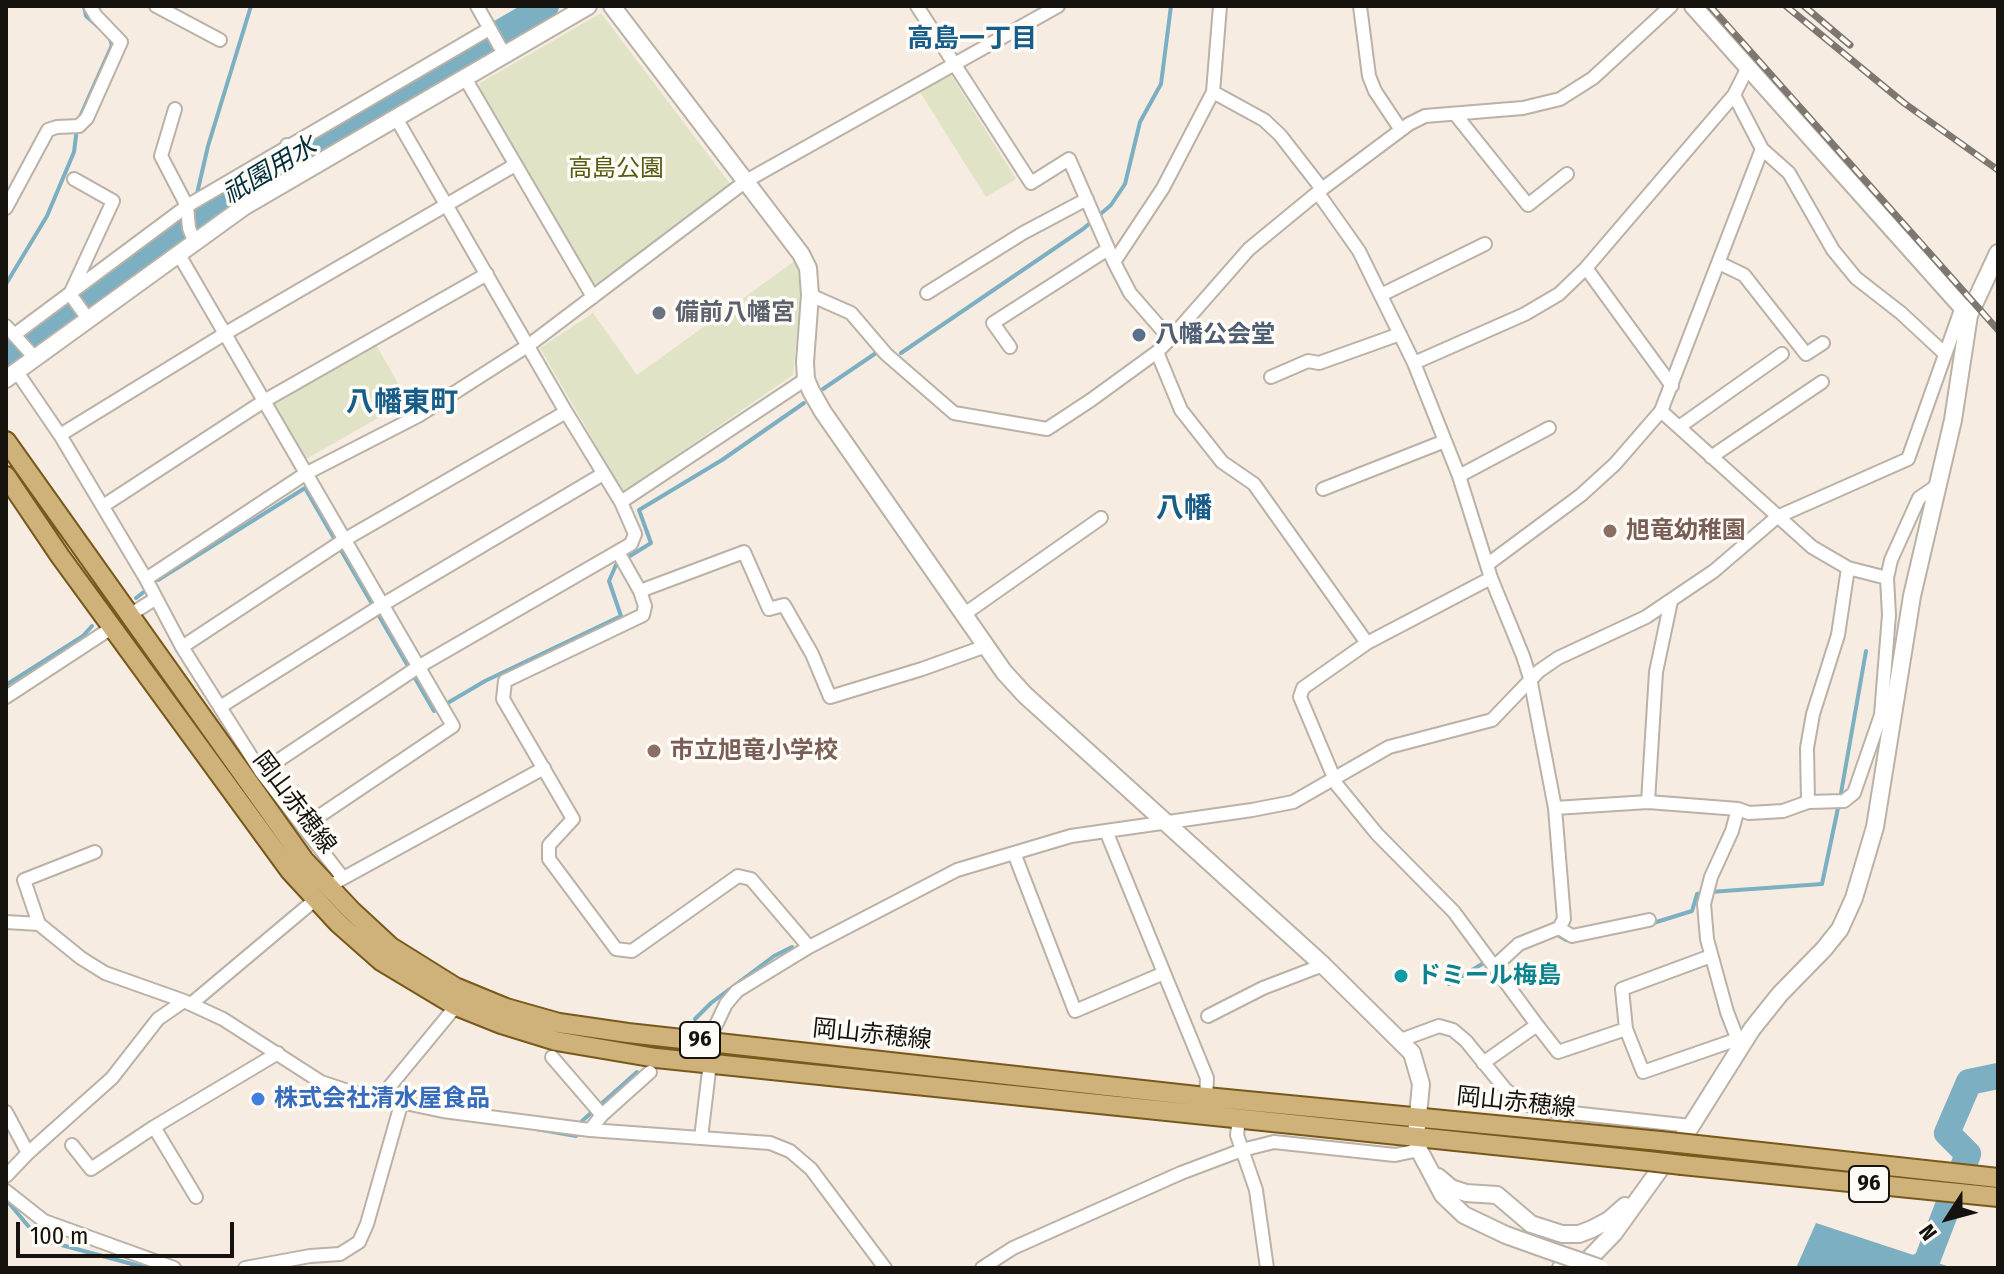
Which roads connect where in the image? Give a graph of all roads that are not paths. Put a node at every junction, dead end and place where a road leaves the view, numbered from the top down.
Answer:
1 (156, 6) edge
2 (187, 6) edge
3 (477, 6) edge
4 (588, 6) edge
5 (612, 6) edge
6 (917, 6) edge
7 (1058, 6) edge
8 (1220, 6) edge
9 (1360, 6) edge
10 (1671, 6) edge
11 (1693, 6) edge
12 (85, 7) edge
13 (179, 18) junction
14 (490, 30) junction
15 (220, 40) dead end
16 (501, 49) junction
17 (952, 64) junction
18 (1748, 67) junction
19 (465, 78) junction
20 (1213, 92) junction
21 (1734, 95) junction
22 (175, 109) dead end
23 (1455, 114) junction
24 (396, 118) junction
25 (1401, 130) junction
26 (1762, 149) junction
27 (293, 156) junction
28 (515, 165) junction
29 (1567, 174) dead end
30 (74, 179) dead end
31 (746, 181) junction
32 (1320, 191) junction
33 (1087, 199) junction
34 (447, 203) junction
35 (191, 205) junction
36 (6, 208) edge
37 (192, 234) junction
38 (1485, 244) dead end
39 (178, 253) junction
40 (1998, 253) edge
41 (1111, 256) junction
42 (1719, 263) junction
43 (1586, 268) junction
44 (487, 274) junction
45 (927, 293) dead end
46 (810, 295) junction
47 (1381, 295) junction
48 (593, 297) junction
49 (77, 303) junction
50 (1966, 311) junction
51 (13, 333) edge
52 (226, 333) junction
53 (1400, 334) junction
54 (1170, 339) junction
55 (1823, 343) dead end
56 (529, 345) junction
57 (1010, 347) dead end
58 (1157, 352) junction
59 (1944, 353) junction
60 (31, 354) junction
61 (1782, 354) dead end
62 (1414, 363) junction
63 (11, 375) edge
64 (1271, 377) dead end
65 (806, 379) junction
66 (1822, 382) dead end
67 (1672, 386) junction
68 (264, 401) junction
69 (1661, 411) junction
70 (566, 412) junction
71 (1679, 427) junction
72 (1549, 428) dead end
73 (60, 435) junction
74 (6, 441) edge
75 (1445, 441) junction
76 (1711, 457) junction
77 (305, 474) junction
78 (603, 474) junction
79 (6, 476) edge
80 (1459, 476) junction
81 (1935, 487) junction
82 (1323, 489) dead end
83 (621, 502) junction
84 (103, 506) junction
85 (1777, 517) junction
86 (1101, 518) dead end
87 (339, 543) junction
88 (618, 552) junction
89 (1488, 564) junction
90 (1848, 568) junction
91 (1491, 578) junction
92 (1887, 578) junction
93 (146, 579) junction
94 (640, 591) junction
95 (155, 599) junction
96 (1671, 601) junction
97 (377, 608) junction
98 (963, 615) junction
99 (121, 621) junction
100 (1367, 643) junction
101 (986, 646) junction
102 (182, 647) junction
103 (413, 670) junction
104 (1530, 678) junction
105 (6, 697) edge
106 (220, 707) junction
107 (1887, 716) junction
108 (544, 768) junction
109 (261, 772) junction
110 (1335, 780) junction
111 (1648, 802) junction
112 (1808, 802) junction
113 (1555, 808) junction
114 (1738, 809) junction
115 (1168, 823) junction
116 (303, 827) junction
117 (1106, 831) junction
118 (95, 852) dead end
119 (1014, 853) junction
120 (329, 888) junction
121 (1649, 920) dead end
122 (6, 922) edge
123 (39, 924) junction
124 (1559, 928) junction
125 (809, 947) junction
126 (1711, 956) junction
127 (1323, 965) junction
128 (1495, 966) junction
129 (1164, 973) junction
130 (188, 1002) junction
131 (456, 1006) junction
132 (1208, 1016) dead end
133 (1537, 1025) junction
134 (1626, 1029) junction
135 (1401, 1040) junction
136 (712, 1041) junction
137 (1739, 1043) junction
138 (278, 1053) junction
139 (552, 1057) dead end
140 (709, 1063) junction
141 (1483, 1063) junction
142 (650, 1072) dead end
143 (381, 1097) junction
144 (1206, 1097) junction
145 (402, 1101) junction
146 (598, 1111) junction
147 (6, 1112) edge
148 (1239, 1119) junction
149 (1691, 1126) junction
150 (154, 1127) junction
151 (582, 1129) junction
152 (1417, 1134) junction
153 (701, 1138) junction
154 (72, 1145) dead end
155 (1242, 1150) junction
156 (28, 1153) junction
157 (1428, 1167) junction
158 (6, 1176) edge
159 (1998, 1178) edge
160 (1645, 1188) junction
161 (6, 1191) edge
162 (196, 1197) dead end
163 (1998, 1197) edge
164 (174, 1268) edge
165 (245, 1268) edge
166 (885, 1268) edge
167 (982, 1268) edge
168 (1267, 1268) edge
169 (1561, 1268) edge
170 (1600, 1268) edge

1 - 13 street
2 - 13 street
3 - 14 street
4 - 16 street
5 - 31 street
6 - 17 street
7 - 17 street
8 - 20 street
9 - 25 street
10 - 23 street
11 - 18 street
12 - 36 street
13 - 15 street
14 - 16 street
14 - 27 street
16 - 19 street
17 - 31 street
17 - 33 street
18 - 21 street
18 - 50 street
19 - 24 street
19 - 28 street
20 - 32 street
20 - 41 street
21 - 26 street
21 - 43 street
22 - 35 street
23 - 25 street
23 - 29 street
24 - 27 street
24 - 34 street
25 - 32 street
26 - 42 street
26 - 59 street
27 - 35 street
27 - 37 street
28 - 34 street
28 - 48 street
30 - 49 street
31 - 46 street
31 - 48 street
32 - 47 street
32 - 54 street
33 - 41 street
33 - 45 street
34 - 44 street
34 - 52 street
35 - 37 street
35 - 49 street
37 - 39 street
38 - 47 street
39 - 49 street
39 - 52 street
40 - 50 street
41 - 54 street
41 - 57 street
42 - 55 street
42 - 67 street
43 - 62 street
43 - 67 street
44 - 56 street
44 - 68 street
46 - 58 street
46 - 65 street
47 - 53 street
48 - 56 street
49 - 51 street
49 - 60 street
50 - 59 street
50 - 81 street
51 - 60 street
52 - 68 street
52 - 73 street
53 - 62 street
53 - 64 street
54 - 58 street
56 - 70 street
56 - 77 street
58 - 100 street
59 - 85 street
60 - 63 street
61 - 71 street
62 - 75 street
63 - 73 street
65 - 83 street
65 - 98 street
66 - 76 street
67 - 69 street
68 - 77 street
68 - 84 street
69 - 71 street
69 - 89 street
70 - 78 street
70 - 87 street
71 - 76 street
72 - 80 street
73 - 84 street
74 - 99 main road, 岡山赤穂線 / 96
75 - 80 street
75 - 82 street
76 - 85 street
77 - 87 street
77 - 93 street
78 - 83 street
78 - 97 street
79 - 99 main road, 岡山赤穂線 / 96
80 - 89 street
81 - 92 street
81 - 107 street
83 - 88 street
84 - 93 street
85 - 90 street
85 - 96 street
86 - 98 street
87 - 97 street
87 - 102 street
88 - 94 street
88 - 103 street
89 - 91 street
90 - 92 street
90 - 112 street
91 - 100 street
91 - 104 street
92 - 107 street
93 - 95 street
94 - 101 street
94 - 108 street
95 - 99 street
95 - 102 street
96 - 104 street
96 - 111 street
97 - 103 street
97 - 106 street
98 - 101 street
99 - 105 street
99 - 120 main road, 岡山赤穂線 / 96
100 - 110 street
101 - 115 street
102 - 106 street
103 - 109 street
103 - 116 street
104 - 110 street
104 - 113 street
106 - 109 street
107 - 112 street
107 - 137 street
108 - 120 street
108 - 125 street
109 - 116 street
110 - 115 street
110 - 128 street
111 - 113 street
111 - 114 street
112 - 114 street
113 - 124 street
114 - 126 street
115 - 117 street
115 - 127 street
116 - 120 street
117 - 119 street
117 - 129 street
118 - 123 street
119 - 125 street
119 - 129 street
120 - 130 street
120 - 131 main road, 岡山赤穂線 / 96
120 - 136 main road, 岡山赤穂線 / 96
121 - 124 street
122 - 123 street
123 - 130 street
124 - 128 street
125 - 136 street
126 - 134 street
126 - 137 street
127 - 132 street
127 - 135 street
128 - 133 street
129 - 144 street
130 - 138 street
130 - 156 street
131 - 140 main road, 岡山赤穂線 / 96
131 - 143 street
133 - 134 street
133 - 141 street
134 - 137 street
135 - 141 street
135 - 152 street
136 - 140 street
136 - 144 main road, 岡山赤穂線 / 96
137 - 149 street
138 - 143 street
138 - 150 street
139 - 146 street
140 - 148 main road, 岡山赤穂線 / 96
140 - 153 street
141 - 149 street
142 - 146 street
143 - 145 street
144 - 152 main road, 岡山赤穂線 / 96
145 - 151 street
145 - 165 street
146 - 151 street
147 - 156 street
148 - 152 main road, 岡山赤穂線 / 96
148 - 155 street
149 - 160 street
150 - 154 street
150 - 162 street
151 - 153 street
152 - 155 street
152 - 157 street
152 - 159 main road, 岡山赤穂線 / 96, bridge
152 - 163 main road, 岡山赤穂線 / 96, bridge
153 - 166 street
155 - 167 street
155 - 168 street
156 - 158 street
157 - 160 street
157 - 170 street, bridge
160 - 169 street
161 - 164 street

